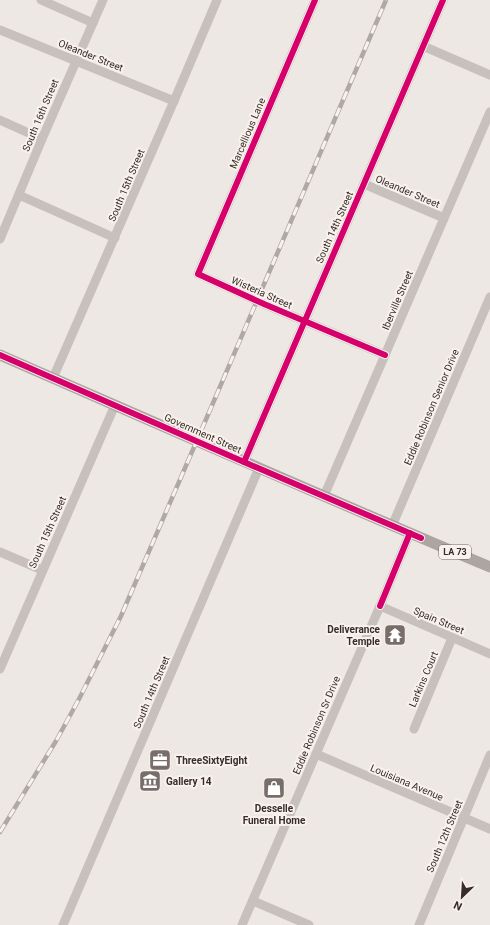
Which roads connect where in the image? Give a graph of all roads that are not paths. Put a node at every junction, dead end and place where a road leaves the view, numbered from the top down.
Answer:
1 (41, 0) edge
2 (103, 0) edge
3 (217, 0) edge
4 (315, 0) edge
5 (443, 0) edge
6 (93, 23) junction
7 (0, 30) edge
8 (424, 46) junction
9 (76, 60) junction
10 (490, 75) edge
11 (174, 101) junction
12 (490, 112) edge
13 (0, 120) edge
14 (42, 139) junction
15 (364, 184) junction
16 (19, 195) junction
17 (444, 218) junction
18 (115, 238) junction
19 (0, 239) edge
20 (198, 274) joint
21 (490, 297) edge
22 (304, 321) junction
23 (0, 355) edge
24 (385, 355) junction
25 (53, 378) junction
26 (115, 405) junction
27 (244, 462) junction
28 (259, 468) junction
29 (324, 496) junction
30 (392, 526) junction
31 (410, 534) junction
32 (0, 552) edge
33 (490, 566) edge
34 (42, 570) junction
35 (380, 606) junction
36 (452, 638) junction
37 (490, 654) edge
38 (0, 669) edge
39 (414, 729) dead end
40 (316, 754) junction
41 (490, 755) edge
42 (464, 818) junction
43 (490, 829) edge
44 (253, 901) junction
45 (62, 925) edge
46 (242, 925) edge
47 (309, 925) edge
48 (419, 925) edge

1 - 6 street
2 - 6 street, South 16th Street
3 - 11 street, South 15th Street
4 - 20 street, Marcellious Lane
5 - 8 street, South 14th Street
6 - 9 street, South 16th Street
7 - 9 street, Oleander Street
8 - 10 street
8 - 15 street, South 14th Street
9 - 11 street, Oleander Street
9 - 14 street, South 16th Street
11 - 18 street, South 15th Street
12 - 17 street, Iberville Street
13 - 14 street
14 - 16 street, South 16th Street
15 - 17 street, Oleander Street
15 - 22 street, South 14th Street
16 - 18 street
16 - 19 street, South 16th Street
17 - 24 street, Iberville Street
18 - 25 street, South 15th Street
20 - 22 street, Wisteria Street
21 - 30 street, Eddie Robinson Senior Drive
22 - 24 street, Wisteria Street
22 - 27 street, South 14th Street
23 - 25 main road, Government Street / LA 73
24 - 29 street, Iberville Street
25 - 26 main road, Government Street / LA 73
26 - 27 main road, Government Street / LA 73
26 - 34 street, South 15th Street
27 - 28 main road, Government Street / LA 73
28 - 29 main road, Government Street / LA 73
28 - 45 street, South 14th Street
29 - 30 main road, Government Street / LA 73
30 - 31 main road, Government Street / LA 73
31 - 33 main road, Government Street / LA 73
31 - 35 street, Eddie Robinson Sr Drive
32 - 34 street
34 - 38 street, South 15th Street
35 - 36 street, Spain Street
35 - 40 street, Eddie Robinson Sr Drive
36 - 37 street, Spain Street
36 - 39 street, Larkins Court
40 - 42 street, Louisiana Avenue
40 - 44 street, Eddie Robinson Sr Drive
41 - 42 street, South 12th Street
42 - 43 street, Louisiana Avenue
42 - 48 street, South 12th Street
44 - 46 street, Eddie Robinson Sr Drive
44 - 47 street

